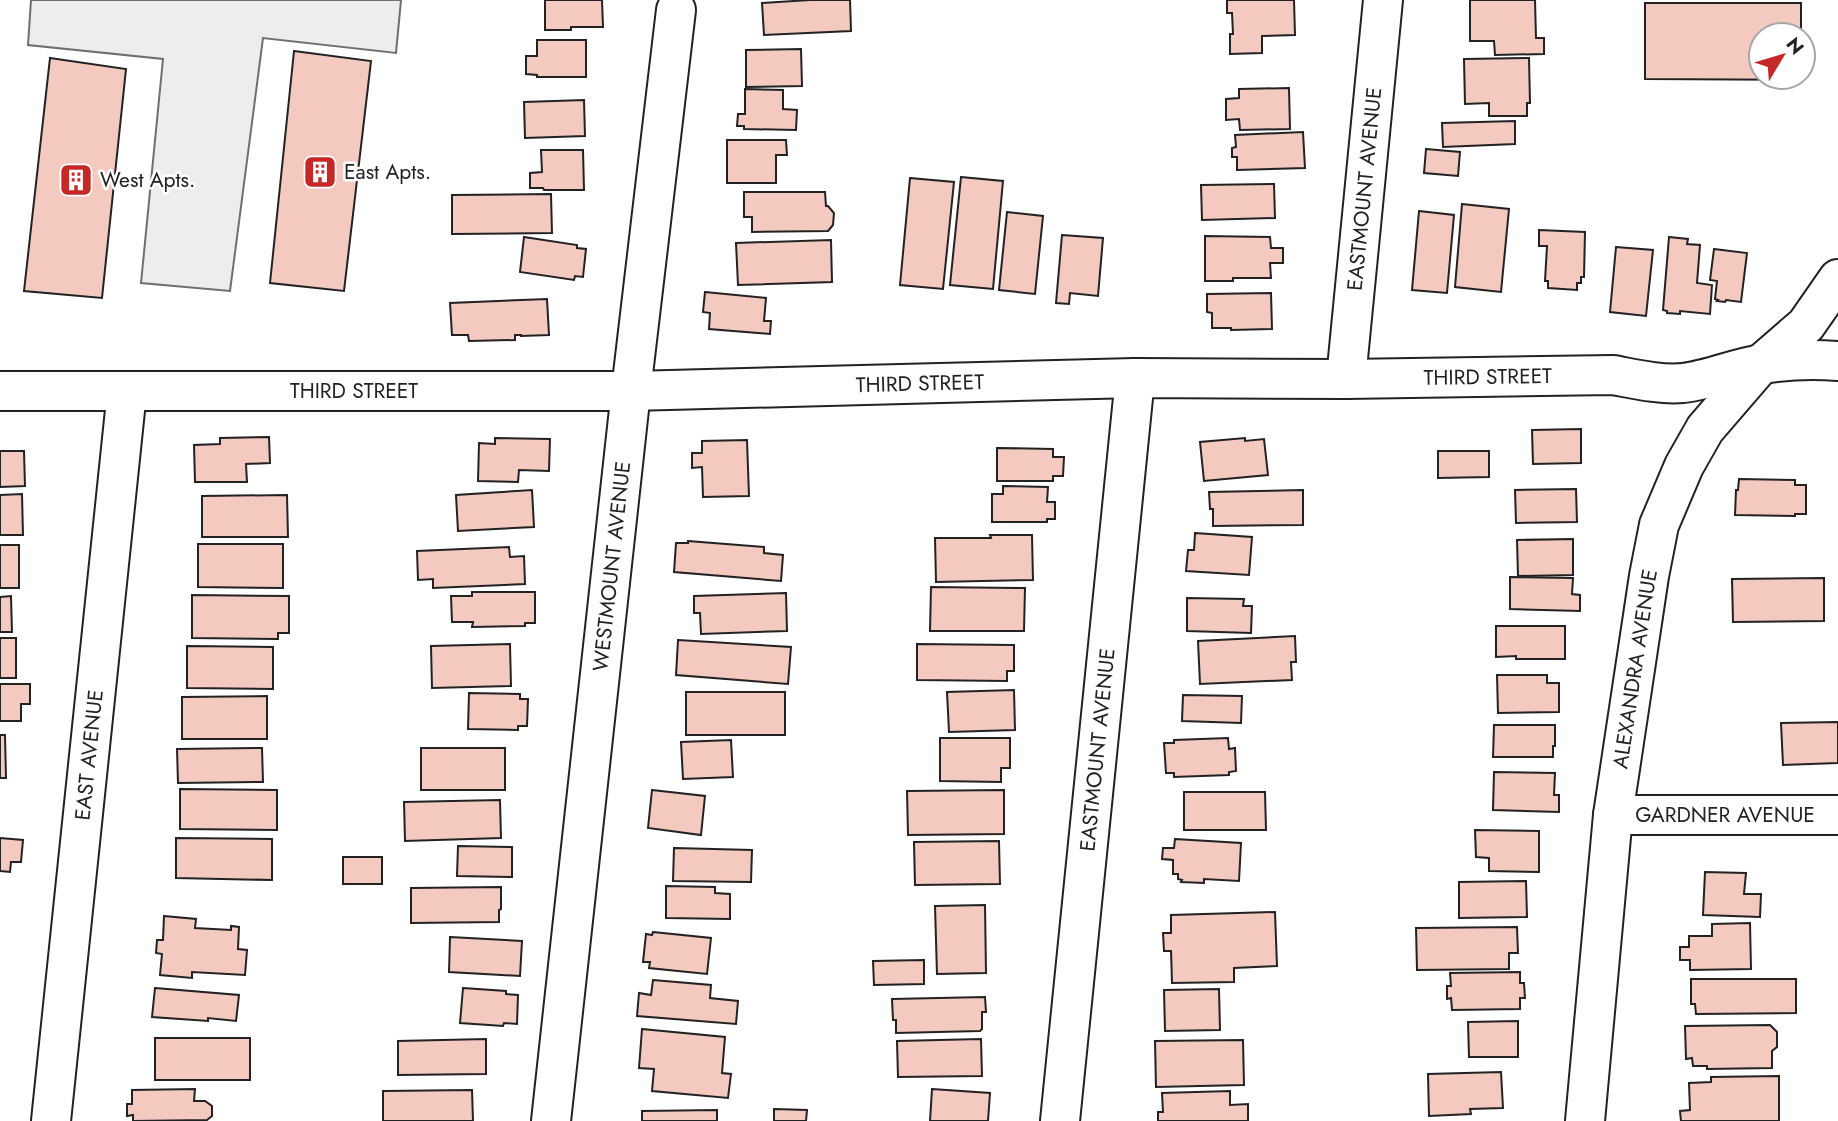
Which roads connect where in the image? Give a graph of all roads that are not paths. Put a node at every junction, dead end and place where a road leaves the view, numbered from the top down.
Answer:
1 (1382, 0) edge
2 (676, 10) dead end
3 (1838, 279) edge
4 (1838, 361) edge
5 (1761, 364) junction
6 (1135, 378) junction
7 (1346, 379) junction
8 (0, 391) edge
9 (127, 391) junction
10 (631, 391) junction
11 (1613, 815) junction
12 (1838, 815) edge
13 (51, 1121) edge
14 (551, 1121) edge
15 (1060, 1121) edge
16 (1585, 1121) edge

1 - 7 street, EASTMOUNT AVENUE
2 - 10 street, WESTMOUNT AVENUE
3 - 5 street, ALEXANDRA AVENUE
4 - 5 street, THIRD STREET
5 - 7 street, THIRD STREET
5 - 11 street, ALEXANDRA AVENUE
6 - 7 street, THIRD STREET
6 - 10 street, THIRD STREET
6 - 15 street, EASTMOUNT AVENUE
8 - 9 street, THIRD STREET
9 - 10 street, THIRD STREET
9 - 13 street, EAST AVENUE
10 - 14 street, WESTMOUNT AVENUE
11 - 12 street, GARDNER AVENUE
11 - 16 street, ALEXANDRA AVENUE

